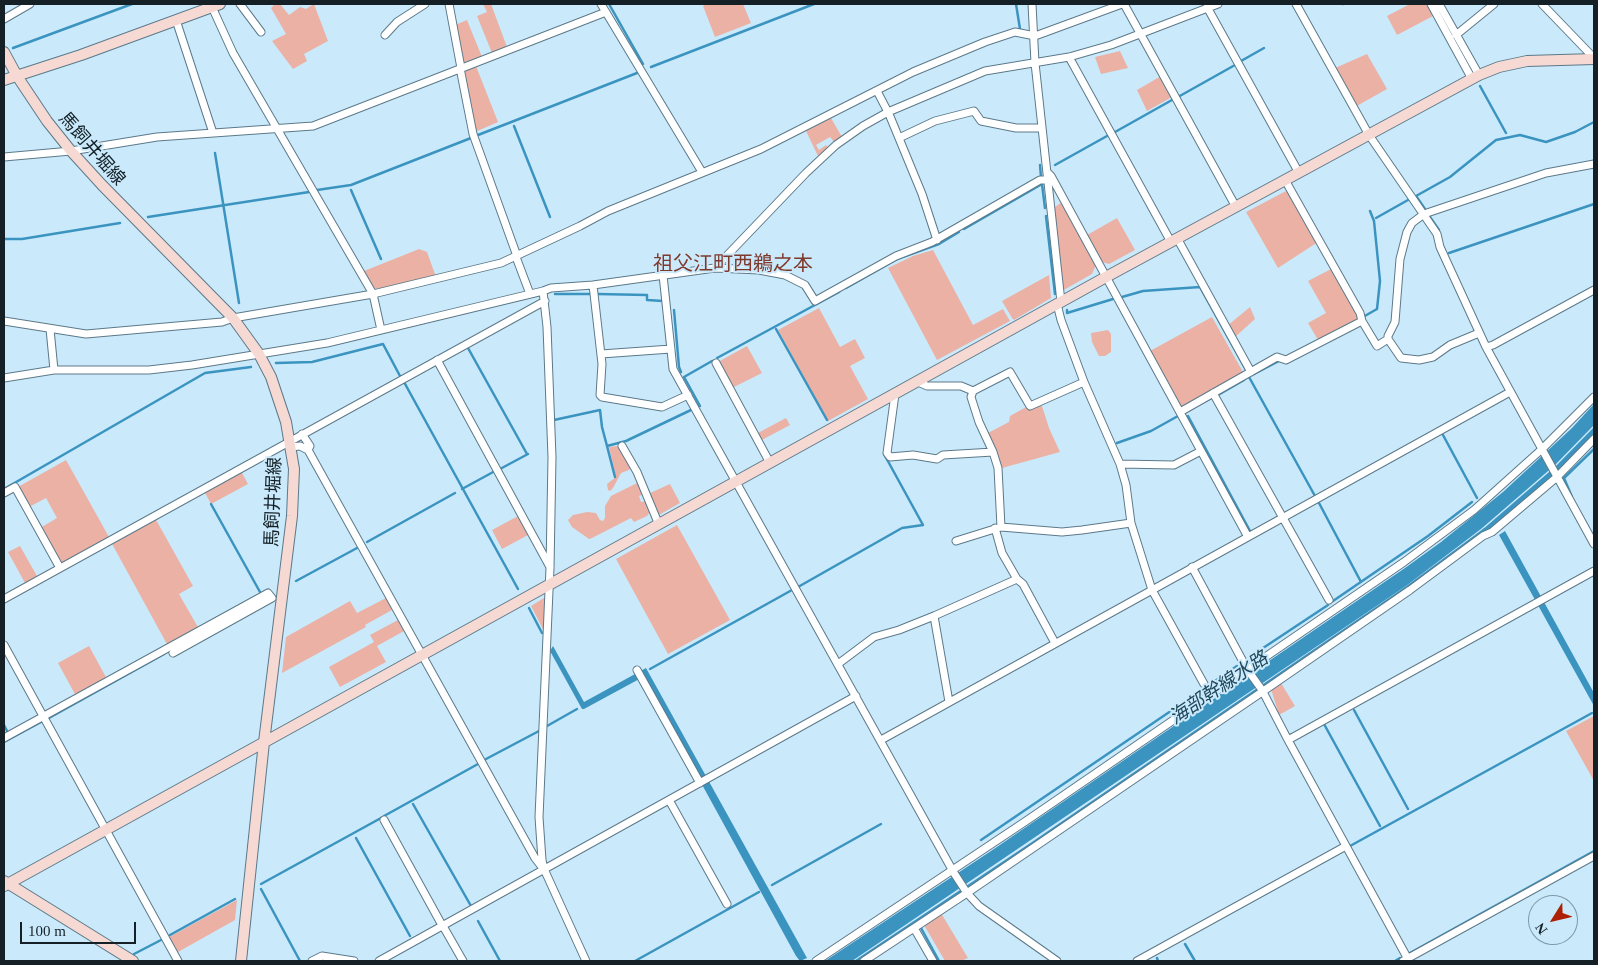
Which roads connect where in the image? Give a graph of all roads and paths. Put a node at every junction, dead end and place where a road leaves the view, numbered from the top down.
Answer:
1 (30, 4) edge
2 (240, 4) edge
3 (425, 4) edge
4 (449, 4) edge
5 (601, 4) edge
6 (1032, 4) edge
7 (1123, 4) edge
8 (1218, 4) edge
9 (1296, 4) edge
10 (1431, 4) edge
11 (1439, 4) edge
12 (1494, 4) edge
13 (1542, 4) edge
14 (216, 5) edge
15 (1207, 8) junction
16 (606, 12) junction
17 (4, 19) edge
18 (176, 20) junction
19 (261, 32) dead end
20 (1456, 34) junction
21 (385, 35) dead end
22 (1140, 35) junction
23 (1034, 36) junction
24 (4, 52) edge
25 (1069, 57) junction
26 (1594, 58) edge
27 (1035, 63) junction
28 (461, 68) junction
29 (17, 76) junction
30 (1476, 77) junction
31 (4, 80) edge
32 (877, 91) junction
33 (888, 112) junction
34 (276, 128) junction
35 (1042, 128) junction
36 (212, 133) junction
37 (1369, 135) junction
38 (899, 138) junction
39 (71, 151) junction
40 (4, 157) edge
41 (1594, 164) edge
42 (702, 172) junction
43 (1299, 173) junction
44 (1047, 176) junction
45 (1285, 180) junction
46 (1236, 207) junction
47 (1424, 214) junction
48 (937, 240) junction
49 (1174, 240) junction
50 (517, 256) junction
51 (716, 268) junction
52 (663, 275) junction
53 (1106, 277) junction
54 (593, 284) junction
55 (1594, 290) edge
56 (543, 291) junction
57 (373, 294) junction
58 (530, 294) junction
59 (545, 301) junction
60 (1059, 303) junction
61 (233, 318) junction
62 (4, 321) edge
63 (1362, 321) junction
64 (50, 329) junction
65 (382, 330) junction
66 (1480, 333) junction
67 (1388, 339) junction
68 (1486, 347) junction
69 (671, 349) junction
70 (258, 354) junction
71 (600, 354) junction
72 (437, 360) junction
73 (716, 363) dead end
74 (54, 370) junction
75 (1251, 372) junction
76 (4, 378) edge
77 (918, 382) junction
78 (1084, 382) junction
79 (973, 391) junction
80 (1510, 392) junction
81 (1213, 393) junction
82 (688, 394) junction
83 (895, 394) junction
84 (1594, 397) edge
85 (1180, 412) junction
86 (302, 434) junction
87 (1594, 439) edge
88 (290, 444) junction
89 (622, 446) dead end
90 (1542, 449) junction
91 (308, 450) junction
92 (1201, 451) junction
93 (994, 452) junction
94 (770, 463) junction
95 (1120, 464) junction
96 (1556, 476) junction
97 (736, 482) junction
98 (4, 493) edge
99 (1282, 518) junction
100 (1132, 523) junction
101 (658, 525) junction
102 (998, 528) junction
103 (1248, 537) junction
104 (956, 541) dead end
105 (1594, 544) edge
106 (1192, 567) junction
107 (60, 568) junction
108 (550, 568) junction
109 (1594, 571) edge
110 (1018, 579) junction
111 (549, 585) junction
112 (1152, 590) junction
113 (282, 594) junction
114 (270, 596) junction
115 (4, 599) edge
116 (1329, 600) dead end
117 (934, 616) junction
118 (1055, 643) junction
119 (4, 645) edge
120 (173, 653) dead end
121 (422, 655) junction
122 (838, 664) junction
123 (1247, 669) junction
124 (637, 671) dead end
125 (1204, 684) dead end
126 (1262, 691) junction
127 (856, 696) junction
128 (949, 702) junction
129 (43, 716) junction
130 (4, 738) edge
131 (881, 740) junction
132 (1288, 740) junction
133 (264, 742) junction
134 (700, 783) junction
135 (669, 800) junction
136 (384, 820) dead end
137 (106, 830) junction
138 (1346, 846) junction
139 (1594, 856) edge
140 (544, 869) junction
141 (954, 872) junction
142 (5, 883) edge
143 (967, 892) junction
144 (728, 904) dead end
145 (443, 926) junction
146 (914, 928) junction
147 (1407, 960) edge
148 (133, 961) edge
149 (178, 961) edge
150 (241, 961) edge
151 (312, 961) edge
152 (354, 961) edge
153 (379, 961) edge
154 (462, 961) edge
155 (586, 961) edge
156 (816, 961) edge
157 (864, 961) edge
158 (933, 961) edge
159 (1057, 961) edge
160 (1138, 961) edge

1 - 17 street
2 - 19 street
3 - 21 street
4 - 28 street
5 - 16 street
6 - 23 street
7 - 22 street
7 - 23 street
8 - 15 street
9 - 37 street
10 - 30 street
11 - 20 street
12 - 20 street
13 - 26 street
14 - 18 street
14 - 34 street
15 - 22 street
15 - 43 street
16 - 28 street
16 - 42 street
18 - 29 street
18 - 36 street
20 - 30 street
22 - 25 street
22 - 46 street
23 - 27 street
23 - 32 street
24 - 29 street, 馬飼井堀線
25 - 27 street
25 - 49 street
26 - 30 street
27 - 33 street
27 - 35 street
28 - 34 street
28 - 50 street
29 - 31 street
29 - 39 street, 馬飼井堀線
30 - 37 street
32 - 33 street
32 - 42 street
33 - 38 street
33 - 51 street
34 - 36 street
34 - 57 street
35 - 38 street
35 - 44 street
36 - 39 street
37 - 43 street
37 - 47 street
38 - 48 street
39 - 40 street
39 - 61 street, 馬飼井堀線
41 - 47 street
42 - 50 street
43 - 45 street
44 - 48 street
44 - 53 street
44 - 60 street
45 - 46 street
45 - 63 street
46 - 49 street
47 - 66 street
47 - 67 street
48 - 51 street
49 - 53 street
49 - 75 street
50 - 57 street
50 - 58 street
51 - 52 street
52 - 54 street
52 - 69 street
53 - 60 street
53 - 85 street
54 - 56 street
54 - 71 street
55 - 68 street
56 - 58 street
56 - 59 street
57 - 61 street
57 - 65 street
58 - 65 street
59 - 72 street
59 - 108 street
60 - 77 street
60 - 78 street
61 - 64 street
61 - 70 street, 馬飼井堀線
62 - 64 street
63 - 67 street
63 - 75 street
64 - 74 street
65 - 70 street
66 - 67 street
66 - 68 street
68 - 80 street
69 - 71 street
69 - 82 street
70 - 74 street
70 - 88 street, 馬飼井堀線
71 - 82 street
72 - 86 street
72 - 108 street
73 - 94 street
74 - 76 street
75 - 81 street
77 - 79 street
77 - 83 street
78 - 79 street
78 - 95 street
79 - 93 street
80 - 90 street
80 - 99 street
81 - 85 street
81 - 99 street
82 - 97 street
83 - 93 street
83 - 94 street
84 - 90 street
85 - 92 street
86 - 88 street
86 - 91 street
87 - 96 street
88 - 91 street
88 - 107 street
88 - 113 street, 馬飼井堀線
89 - 101 street
90 - 96 street
90 - 123 street
91 - 121 street
92 - 95 street
92 - 103 street
93 - 102 street
94 - 97 street
95 - 100 street
96 - 105 street
96 - 126 street
97 - 101 street
97 - 122 street
98 - 107 street
99 - 103 street
99 - 116 street
100 - 102 street
100 - 112 street
101 - 111 street
102 - 104 street
102 - 110 street
103 - 106 street
106 - 112 street
106 - 123 street
107 - 115 street
108 - 111 street
109 - 132 street
110 - 117 street
110 - 118 street
111 - 121 street
111 - 140 street
112 - 118 street
112 - 125 street
113 - 114 street
113 - 133 street, 馬飼井堀線
114 - 120 street
114 - 129 street
117 - 122 street
117 - 128 street
118 - 128 street
119 - 129 street
121 - 133 street
121 - 140 street
122 - 127 street
123 - 126 street
123 - 141 street
124 - 134 street
126 - 132 street
126 - 143 street
127 - 131 street
127 - 134 street
128 - 131 street
129 - 130 street
129 - 137 street
131 - 141 street
132 - 138 street
133 - 137 street
133 - 150 street, 馬飼井堀線
134 - 135 street
135 - 140 street
135 - 144 street
136 - 145 street
137 - 142 street
137 - 149 street
138 - 147 street
138 - 160 street
139 - 147 street
140 - 145 street
140 - 155 street
141 - 143 street
141 - 156 street
142 - 148 street
143 - 146 street
143 - 159 street
145 - 153 street
145 - 154 street
146 - 157 street
146 - 158 street
151 - 152 street

